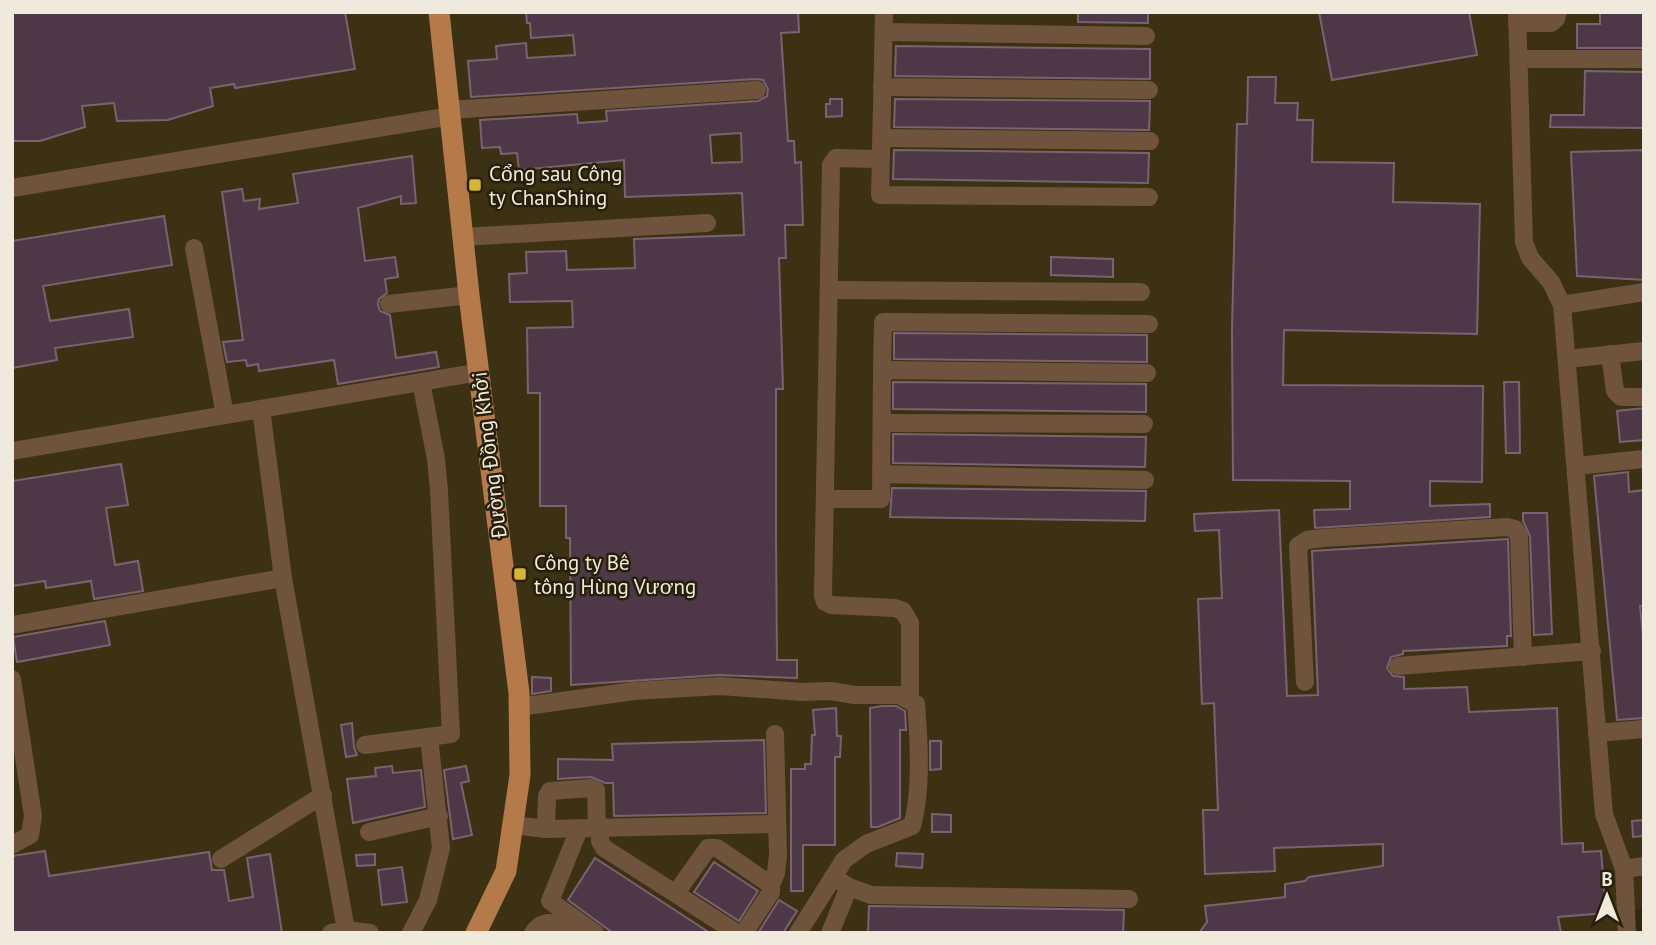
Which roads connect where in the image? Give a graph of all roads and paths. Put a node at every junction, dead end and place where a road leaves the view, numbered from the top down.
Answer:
1 (439, 12) edge
2 (884, 12) edge
3 (1558, 12) edge
4 (1517, 17) edge
5 (884, 33) junction
6 (1146, 36) dead end
7 (1644, 58) edge
8 (1518, 59) junction
9 (882, 87) junction
10 (757, 90) dead end
11 (1149, 90) dead end
12 (450, 113) junction
13 (1150, 141) dead end
14 (881, 145) junction
15 (12, 188) edge
16 (1149, 197) dead end
17 (707, 223) dead end
18 (463, 237) junction
19 (194, 248) dead end
20 (829, 290) junction
21 (1141, 292) dead end
22 (1644, 292) edge
23 (470, 295) junction
24 (389, 304) dead end
25 (1562, 304) junction
26 (1149, 324) dead end
27 (1644, 351) edge
28 (1610, 354) junction
29 (1567, 359) junction
30 (882, 370) junction
31 (480, 372) junction
32 (1147, 373) dead end
33 (421, 382) junction
34 (1644, 397) edge
35 (261, 409) junction
36 (225, 415) junction
37 (882, 423) junction
38 (1144, 424) dead end
39 (12, 451) edge
40 (1644, 459) edge
41 (1576, 466) junction
42 (881, 474) junction
43 (1145, 480) dead end
44 (825, 499) junction
45 (283, 578) junction
46 (12, 625) edge
47 (1592, 651) junction
48 (1523, 657) junction
49 (1398, 666) dead end
50 (12, 679) edge
51 (1306, 682) dead end
52 (910, 699) junction
53 (519, 706) junction
54 (1644, 729) edge
55 (1597, 733) junction
56 (775, 734) dead end
57 (429, 737) junction
58 (365, 745) dead end
59 (323, 795) junction
60 (439, 816) junction
61 (777, 824) junction
62 (521, 826) dead end
63 (710, 827) junction
64 (599, 828) junction
65 (546, 829) junction
66 (579, 829) junction
67 (369, 832) dead end
68 (12, 845) edge
69 (712, 847) junction
70 (221, 859) dead end
71 (1644, 866) edge
72 (1624, 869) junction
73 (833, 877) junction
74 (771, 885) junction
75 (849, 887) junction
76 (676, 893) junction
77 (1129, 899) dead end
78 (811, 911) junction
79 (338, 931) edge
80 (833, 931) edge
81 (364, 932) edge
82 (370, 933) edge
83 (411, 933) edge
84 (476, 933) edge
85 (533, 933) edge
86 (576, 933) edge
87 (595, 933) edge
88 (737, 933) edge
89 (744, 933) edge
90 (798, 933) edge
91 (1628, 933) edge

1 - 12 main road, Đường Đồng Khởi
2 - 5 street
3 - 4 street
4 - 8 street
5 - 6 street
5 - 9 street
7 - 8 street
8 - 25 street
9 - 11 street
9 - 14 street
10 - 12 street
12 - 15 street
12 - 18 main road, Đường Đồng Khởi
13 - 14 street
14 - 16 street
14 - 20 street
17 - 18 street
18 - 23 main road, Đường Đồng Khởi
19 - 36 street
20 - 21 street
20 - 44 street
22 - 25 street
23 - 24 street
23 - 31 main road, Đường Đồng Khởi
25 - 29 street
26 - 30 street
27 - 28 street
28 - 29 street
28 - 34 street
29 - 41 street
30 - 32 street
30 - 37 street
31 - 33 street
31 - 53 main road, Đường Đồng Khởi
33 - 35 street
33 - 57 street
35 - 36 street
35 - 45 street
36 - 39 street
37 - 38 street
37 - 42 street
40 - 41 street
41 - 47 street
42 - 43 street
42 - 44 street
44 - 52 street
45 - 46 street
45 - 59 street
47 - 48 street
47 - 55 street
48 - 49 street
48 - 51 street
50 - 68 street
52 - 53 street
52 - 73 street
53 - 84 main road, Đường Đồng Khởi
54 - 55 street
55 - 72 street
56 - 61 street
57 - 58 street
57 - 60 street
59 - 70 street
59 - 79 street
60 - 67 street
60 - 83 street
61 - 63 street
61 - 74 street
62 - 65 street
63 - 64 street
63 - 69 street
64 - 65 street
64 - 66 street
64 - 76 street
65 - 66 street
66 - 87 street
69 - 74 street
69 - 76 street
71 - 72 street
72 - 91 street
73 - 75 street
73 - 78 street
74 - 89 street
75 - 77 street
75 - 80 street
76 - 88 street
78 - 80 street
78 - 90 street
79 - 81 street
81 - 82 street
85 - 86 street

